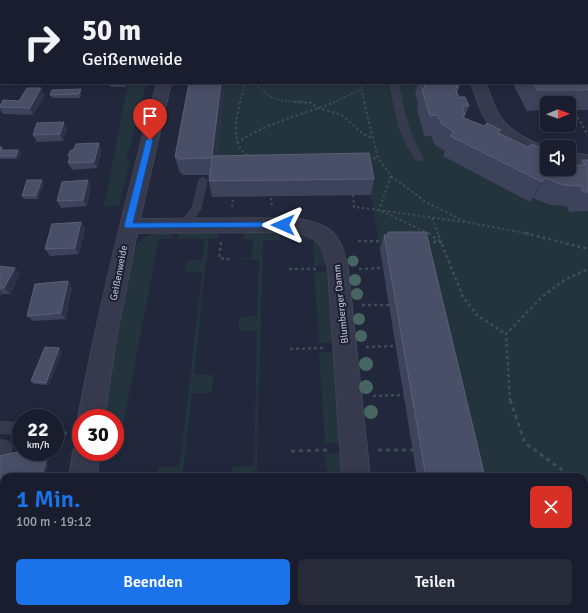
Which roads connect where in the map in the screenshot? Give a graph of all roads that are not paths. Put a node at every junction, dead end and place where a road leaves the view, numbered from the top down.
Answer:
1 (164, 84) edge
2 (394, 84) edge
3 (478, 84) edge
4 (540, 151) edge
5 (420, 158) dead end
6 (576, 160) edge
7 (588, 161) edge
8 (202, 180) edge
9 (128, 226) junction
10 (196, 226) junction
11 (93, 409) edge
12 (0, 427) edge
13 (12, 428) edge
14 (0, 446) edge
15 (85, 461) edge
16 (2, 473) edge
17 (83, 473) edge
18 (356, 473) edge

1 - 9 street, Geißenweide
2 - 5 lane
3 - 4 street
6 - 7 street
8 - 10 lane
9 - 10 street, Blumberger Damm
9 - 11 street, Geißenweide
10 - 18 street, Blumberger Damm
12 - 13 lane
14 - 16 lane
15 - 17 street

